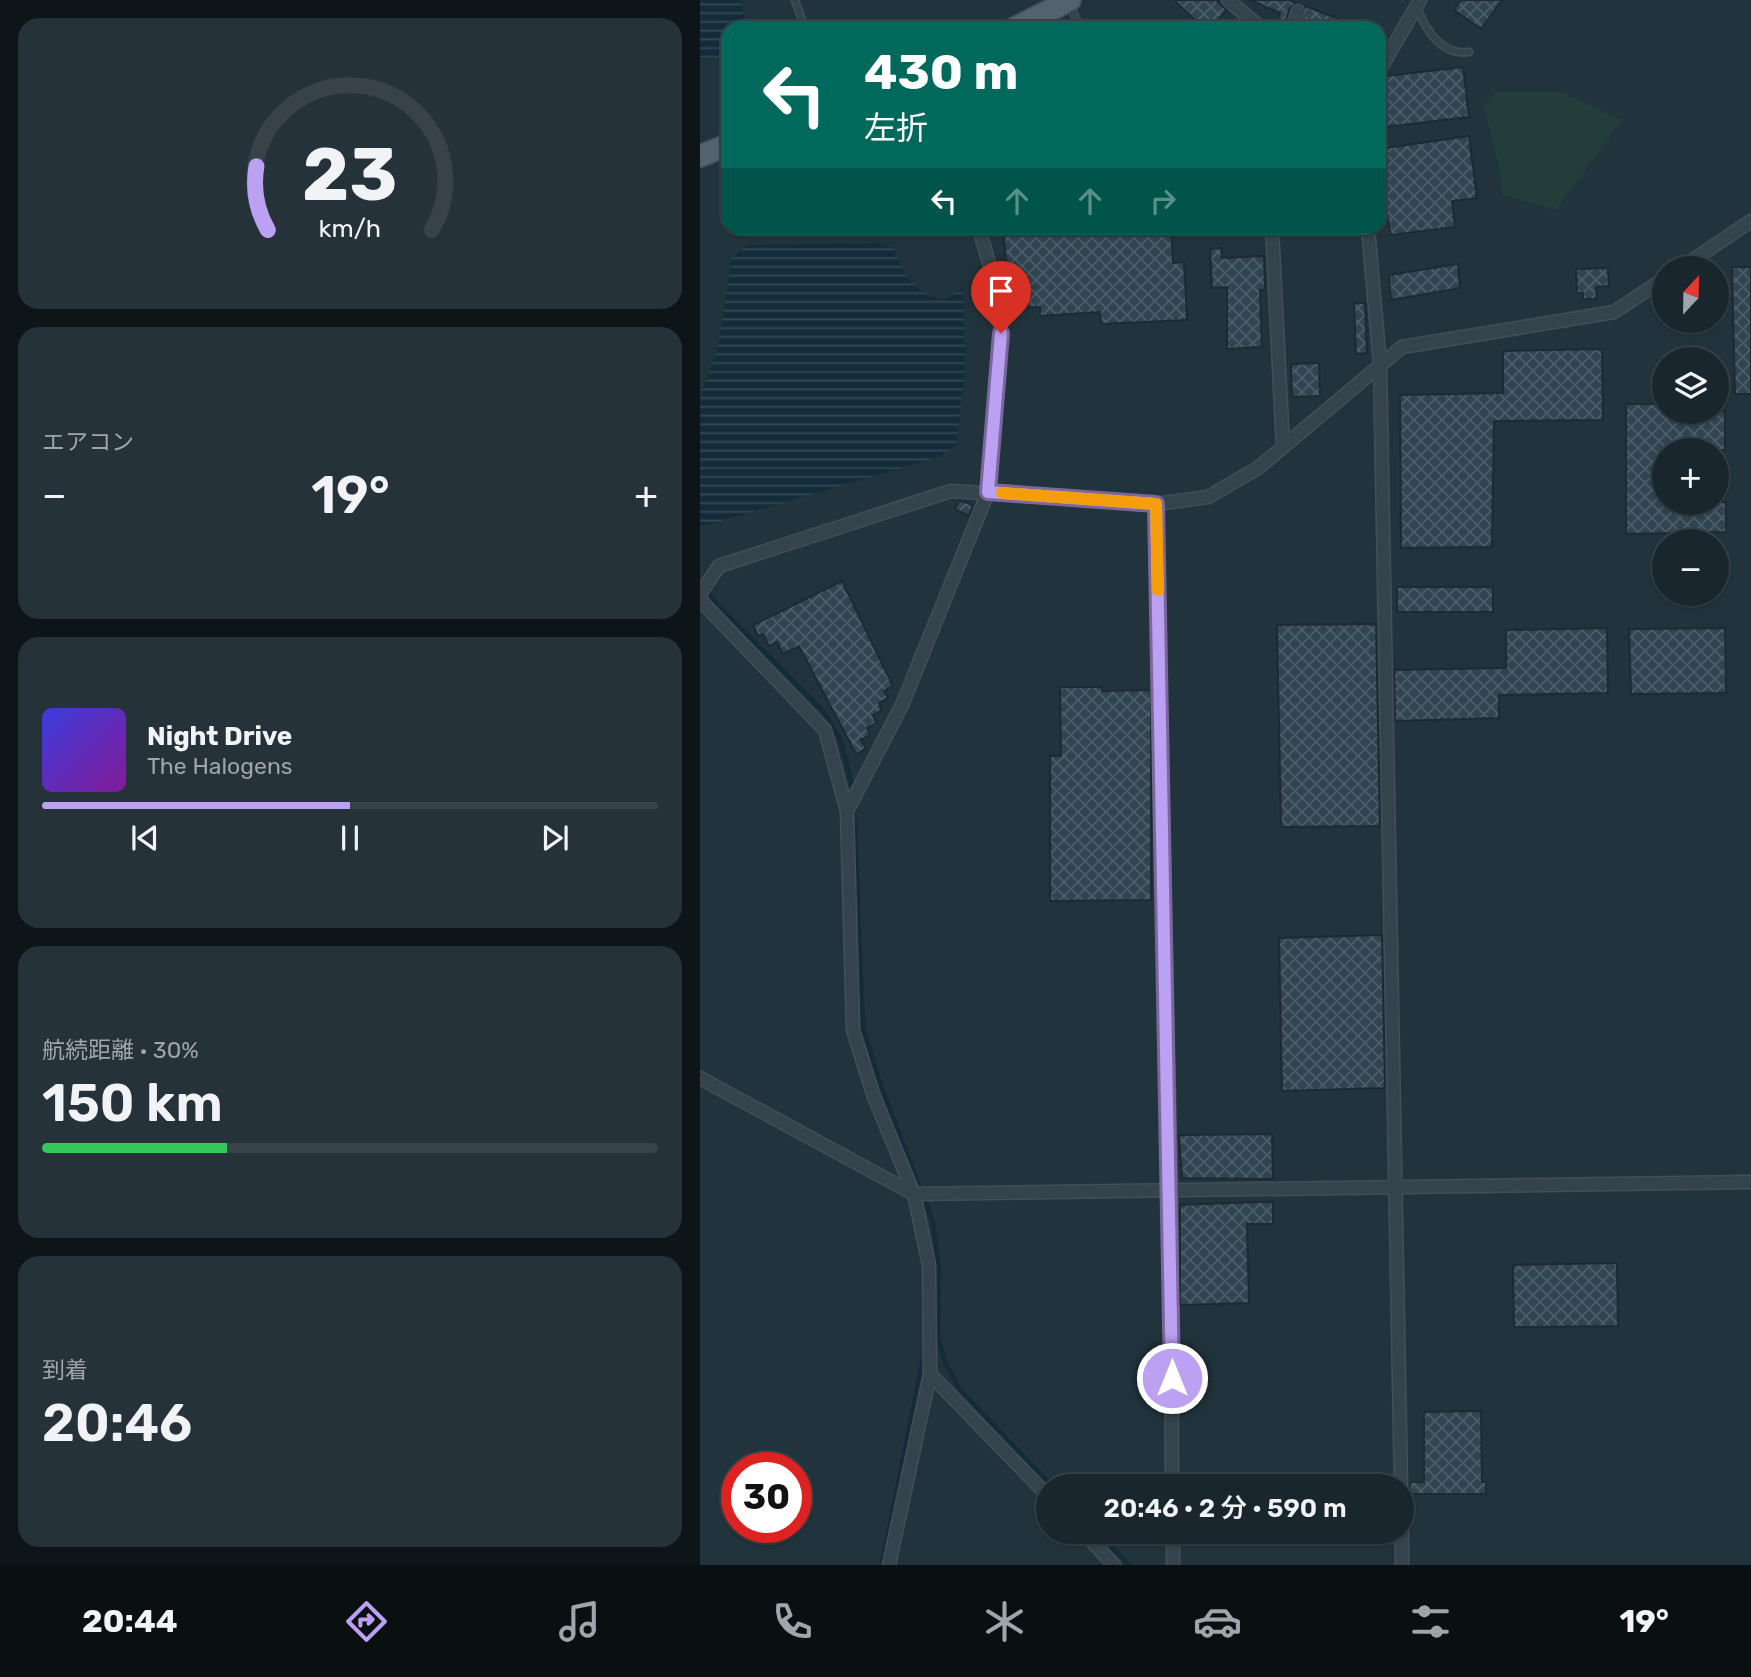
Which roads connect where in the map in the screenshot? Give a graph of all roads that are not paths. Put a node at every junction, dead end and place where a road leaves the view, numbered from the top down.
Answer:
1 (795, 0) edge
2 (1228, 0) edge
3 (1068, 1) edge
4 (1418, 3) edge
5 (1298, 11) dead end
6 (802, 21) edge
7 (1029, 21) edge
8 (1078, 21) edge
9 (1253, 21) edge
10 (1294, 21) edge
11 (1469, 52) dead end
12 (1386, 59) edge
13 (721, 148) edge
14 (700, 156) edge
15 (1751, 221) edge
16 (981, 235) edge
17 (1272, 235) edge
18 (1369, 235) edge
19 (1699, 256) edge
20 (1652, 287) edge
21 (1380, 364) junction
22 (1283, 447) junction
23 (988, 492) junction
24 (1156, 504) junction
25 (700, 594) edge
26 (700, 600) edge
27 (848, 811) junction
28 (700, 1078) edge
29 (1751, 1182) edge
30 (1396, 1187) junction
31 (1171, 1190) junction
32 (920, 1194) junction
33 (930, 1374) junction
34 (1172, 1474) edge
35 (1401, 1474) edge
36 (1036, 1484) edge
37 (1094, 1544) edge
38 (1172, 1544) edge
39 (1402, 1544) edge
40 (889, 1565) edge
41 (1114, 1565) edge
42 (1173, 1565) edge
43 (1402, 1565) edge

1 - 6 lane
2 - 9 street
3 - 7 main road
3 - 8 lane
4 - 11 lane
4 - 12 street
5 - 10 street
13 - 14 main road
15 - 19 street
16 - 23 street
17 - 22 street
18 - 21 street
20 - 21 street
21 - 22 street
21 - 30 street
22 - 24 street
23 - 24 street
23 - 25 street
23 - 27 street
24 - 31 street
26 - 27 street
27 - 32 street
28 - 32 street
29 - 30 street
30 - 31 street
30 - 35 street
31 - 32 street
31 - 34 street
32 - 33 street
33 - 36 street
33 - 40 street
37 - 41 street
38 - 42 street
39 - 43 street

